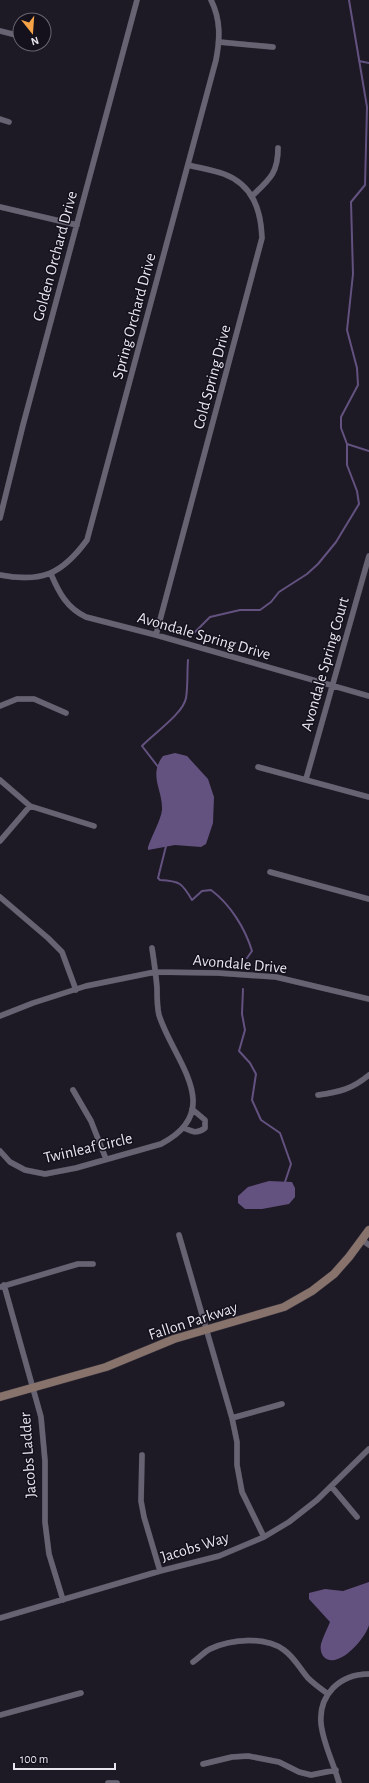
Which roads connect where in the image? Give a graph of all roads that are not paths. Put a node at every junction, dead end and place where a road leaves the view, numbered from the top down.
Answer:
1 (137, 0) edge
2 (210, 0) edge
3 (0, 31) edge
4 (12, 34) edge
5 (220, 42) junction
6 (273, 47) dead end
7 (0, 119) edge
8 (9, 122) dead end
9 (278, 148) dead end
10 (188, 165) junction
11 (252, 196) junction
12 (0, 207) edge
13 (77, 226) junction
14 (0, 518) edge
15 (369, 556) edge
16 (51, 574) junction
17 (0, 575) edge
18 (156, 635) junction
19 (333, 687) junction
20 (369, 696) edge
21 (0, 706) edge
22 (66, 713) dead end
23 (258, 767) dead end
24 (306, 779) junction
25 (0, 780) edge
26 (369, 797) edge
27 (30, 806) junction
28 (94, 826) dead end
29 (0, 841) edge
30 (270, 872) dead end
31 (0, 897) edge
32 (369, 898) edge
33 (152, 948) dead end
34 (155, 972) junction
35 (76, 990) junction
36 (369, 999) edge
37 (0, 1016) edge
38 (369, 1075) edge
39 (73, 1090) dead end
40 (318, 1095) dead end
41 (192, 1110) junction
42 (184, 1128) junction
43 (0, 1151) edge
44 (106, 1159) junction
45 (369, 1230) edge
46 (179, 1235) dead end
47 (366, 1242) edge
48 (94, 1264) dead end
49 (2, 1286) edge
50 (206, 1330) junction
51 (34, 1388) junction
52 (0, 1397) edge
53 (282, 1404) dead end
54 (232, 1418) junction
55 (369, 1449) edge
56 (142, 1455) dead end
57 (331, 1486) junction
58 (357, 1517) dead end
59 (264, 1537) junction
60 (160, 1571) junction
61 (63, 1600) junction
62 (0, 1618) edge
63 (193, 1662) dead end
64 (369, 1674) edge
65 (81, 1693) dead end
66 (328, 1694) junction
67 (0, 1715) edge
68 (203, 1764) dead end
69 (336, 1770) junction
70 (108, 1783) edge
71 (117, 1783) edge
72 (339, 1783) edge

1 - 13 street, Golden Orchard Drive
2 - 5 street, Spring Orchard Drive
3 - 4 street
5 - 6 street
5 - 10 street, Spring Orchard Drive
7 - 8 street
9 - 11 street
10 - 11 street, Cold Spring Drive
10 - 16 street, Spring Orchard Drive
11 - 18 street, Cold Spring Drive
12 - 13 street
13 - 14 street, Golden Orchard Drive
15 - 19 street, Avondale Spring Court
16 - 17 street, Spring Orchard Drive
16 - 18 street, Avondale Spring Drive
18 - 19 street, Avondale Spring Drive
19 - 20 street, Avondale Spring Drive
19 - 24 street, Avondale Spring Court
21 - 22 street
23 - 24 street
24 - 26 street
25 - 27 street
27 - 28 street
27 - 29 street
30 - 32 street
31 - 35 street
33 - 34 street
34 - 35 street, Avondale Drive
34 - 36 street, Avondale Drive
34 - 41 street, Twinleaf Circle
35 - 37 street, Avondale Drive
38 - 40 street
39 - 44 street
41 - 42 street, Twinleaf Circle
41 - 42 street
42 - 44 street, Twinleaf Circle
43 - 44 street, Twinleaf Circle
45 - 47 street, Fallon Parkway
46 - 50 street
47 - 50 street, Fallon Parkway
48 - 49 street
49 - 51 street, Jacobs Ladder
50 - 51 street, Fallon Parkway
50 - 54 street
51 - 52 street, Fallon Parkway
51 - 61 street, Jacobs Ladder
53 - 54 street
54 - 59 street
55 - 57 street, Jacobs Way
56 - 60 street
57 - 58 street
57 - 59 street, Jacobs Way
59 - 60 street, Jacobs Way
60 - 61 street, Jacobs Way
61 - 62 street, Jacobs Way
63 - 66 street
64 - 66 street
65 - 67 street
66 - 69 street
68 - 69 street
69 - 72 street
70 - 71 street

